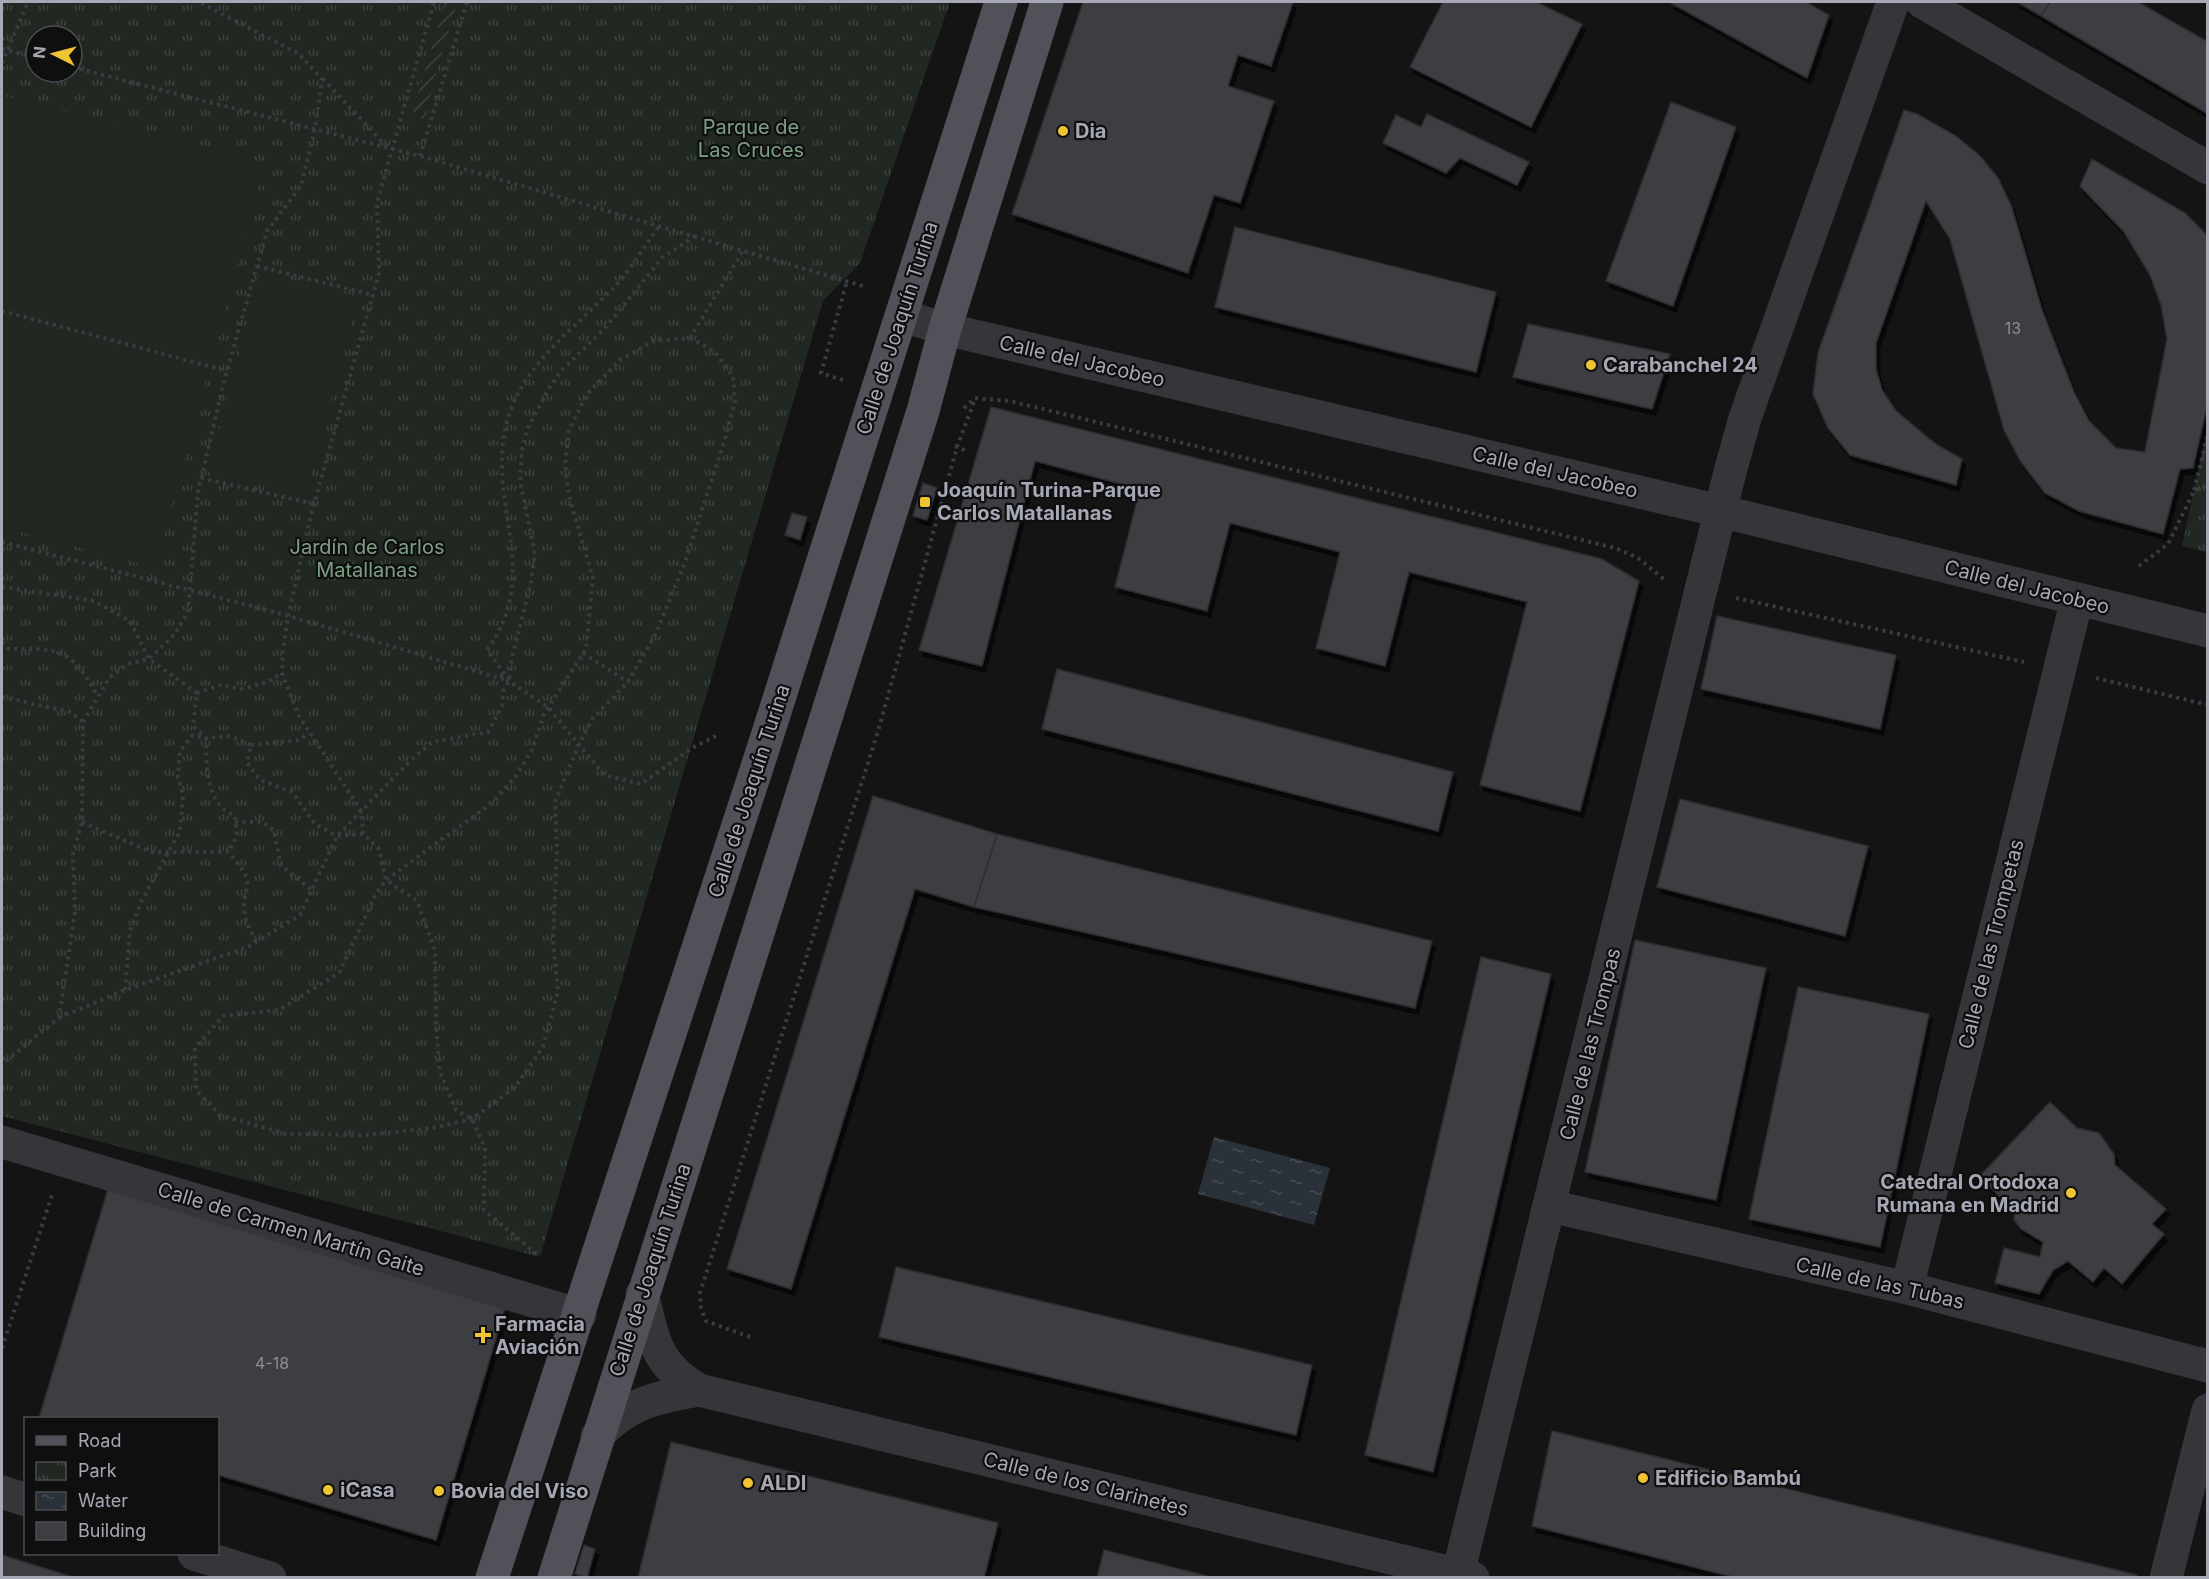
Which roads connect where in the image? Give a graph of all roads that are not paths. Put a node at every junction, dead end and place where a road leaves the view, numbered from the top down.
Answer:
1 (1000, 2) edge
2 (1047, 2) edge
3 (1893, 2) edge
4 (1922, 2) edge
5 (2208, 168) edge
6 (903, 316) junction
7 (945, 329) junction
8 (1720, 511) junction
9 (2077, 599) junction
10 (2208, 632) edge
11 (2, 1142) edge
12 (1550, 1206) junction
13 (1907, 1288) junction
14 (642, 1294) junction
15 (580, 1315) junction
16 (2208, 1366) edge
17 (699, 1390) junction
18 (2208, 1410) edge
19 (597, 1436) junction
20 (2, 1492) edge
21 (24, 1499) edge
22 (197, 1555) edge
23 (1463, 1576) edge
24 (270, 1578) edge
25 (492, 1578) edge
26 (554, 1578) edge
27 (2166, 1578) edge

1 - 6 main road, Calle de Joaquín Turina
2 - 7 main road, Calle de Joaquín Turina
3 - 8 street, Calle de las Trompas
4 - 5 street
6 - 7 street, Calle del Jacobeo
6 - 15 main road, Calle de Joaquín Turina
7 - 8 street, Calle del Jacobeo
7 - 14 main road, Calle de Joaquín Turina
8 - 9 street, Calle del Jacobeo
8 - 12 street, Calle de las Trompas
9 - 10 street, Calle del Jacobeo
9 - 13 street, Calle de las Trompetas
11 - 15 street, Calle de Carmen Martín Gaite
12 - 13 street, Calle de las Tubas
12 - 23 street, Calle de las Trompas
13 - 16 street, Calle de las Tubas
14 - 17 street, Calle de los Clarinetes
14 - 19 main road, Calle de Joaquín Turina
15 - 25 main road, Calle de Joaquín Turina
17 - 19 street, Calle de los Clarinetes
17 - 23 street, Calle de los Clarinetes
18 - 27 street
19 - 26 main road, Calle de Joaquín Turina
20 - 21 street
22 - 24 street

